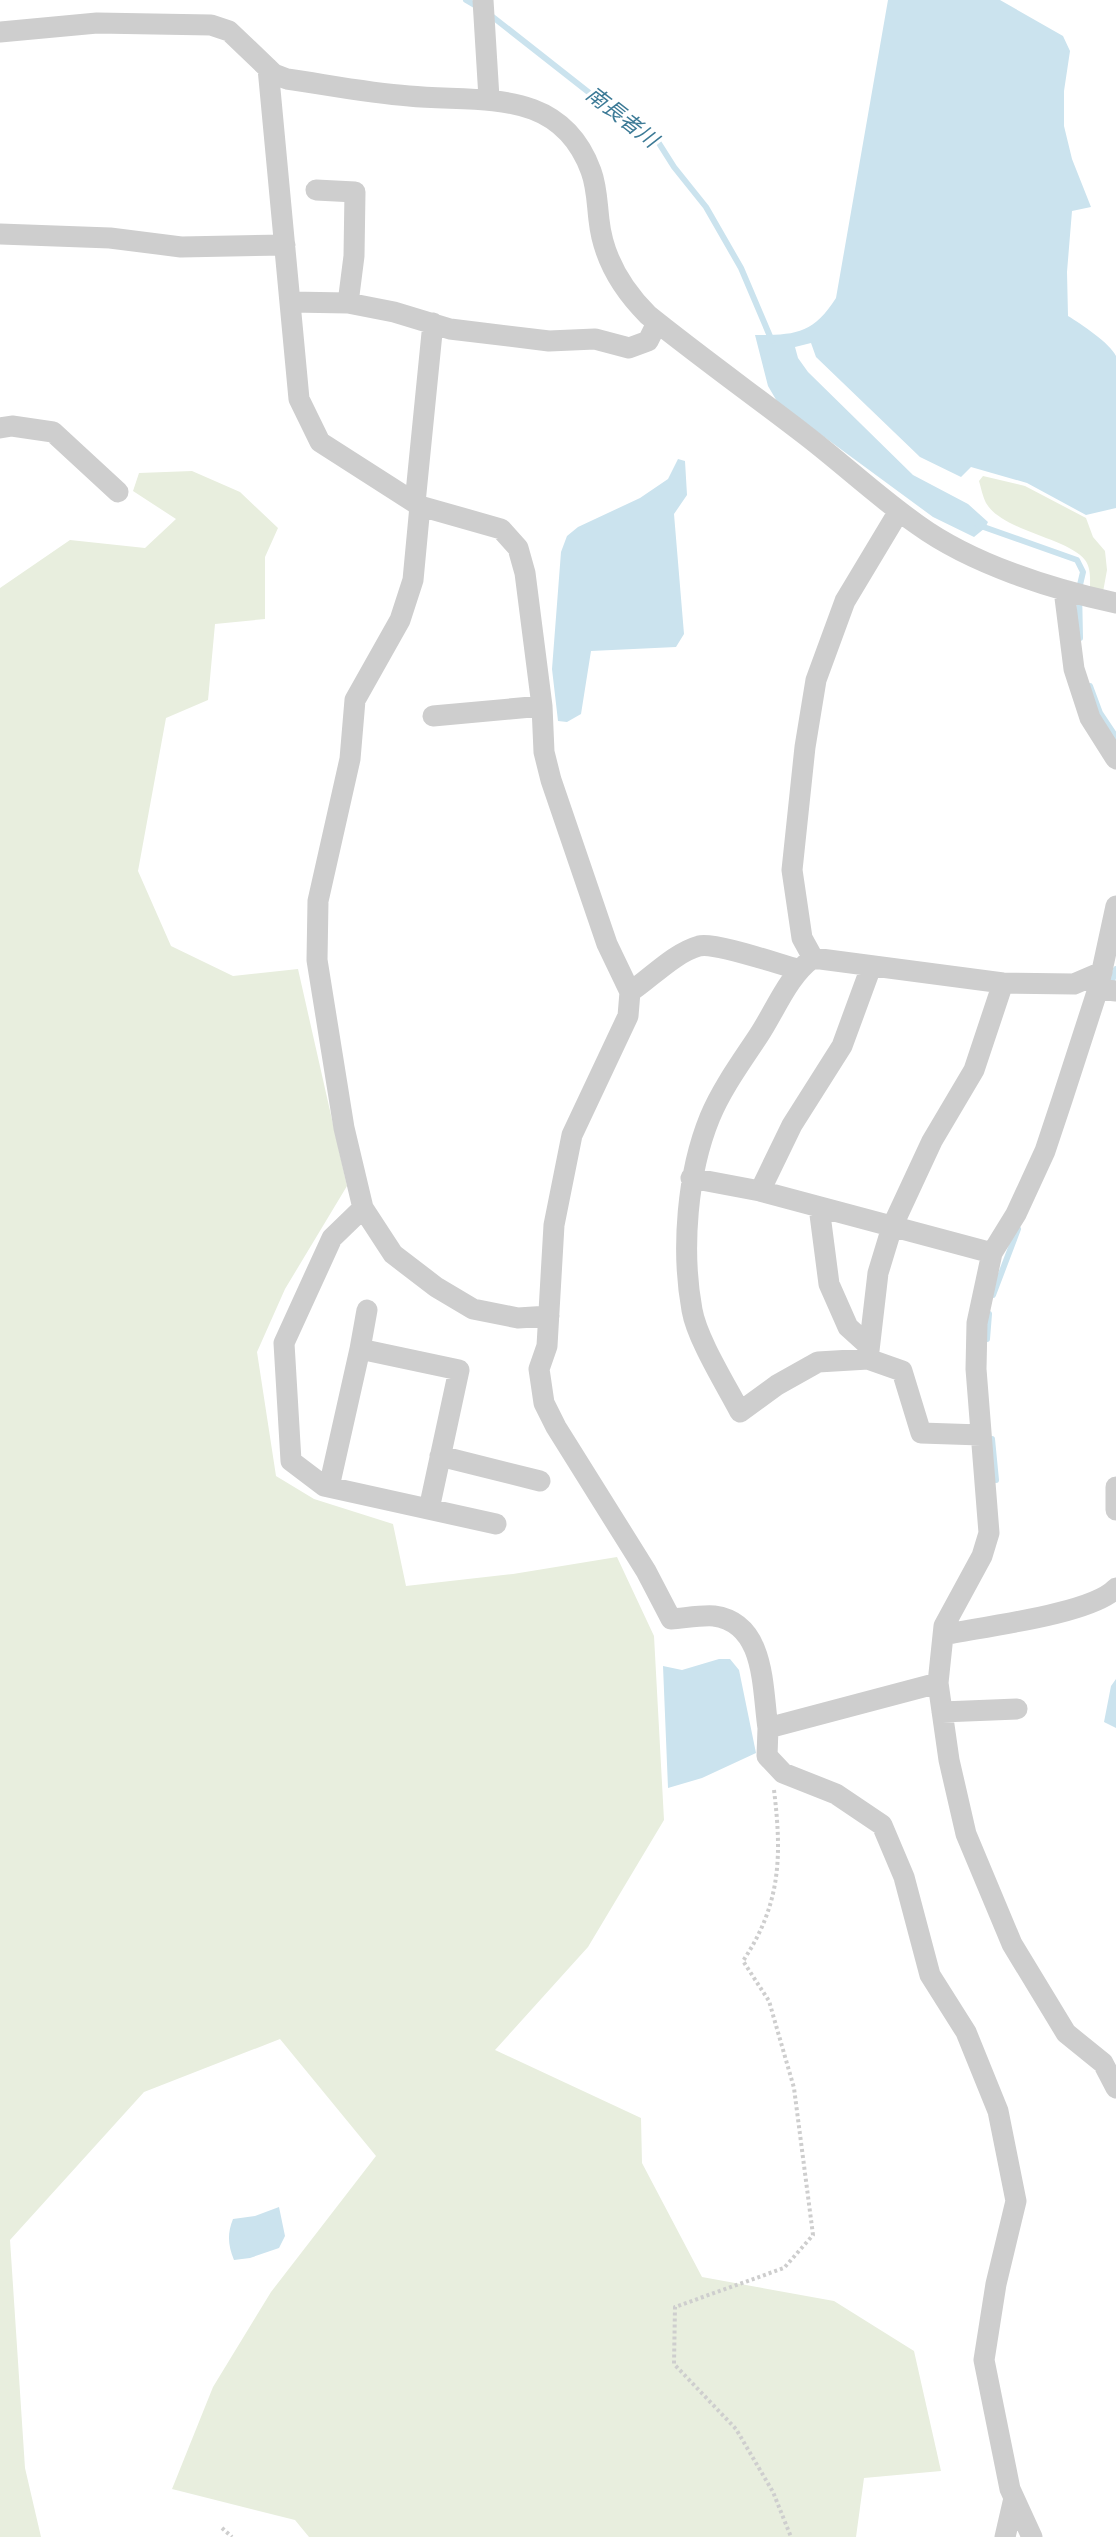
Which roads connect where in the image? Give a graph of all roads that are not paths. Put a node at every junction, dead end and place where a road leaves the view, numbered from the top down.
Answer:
1 (483, 0) edge
2 (0, 32) edge
3 (268, 68) junction
4 (489, 98) junction
5 (316, 190) dead end
6 (0, 234) edge
7 (285, 245) junction
8 (291, 302) junction
9 (348, 303) junction
10 (657, 322) junction
11 (433, 323) junction
12 (0, 428) edge
13 (118, 492) dead end
14 (417, 505) junction
15 (899, 511) junction
16 (1064, 590) junction
17 (1116, 603) edge
18 (542, 706) junction
19 (433, 716) dead end
20 (1116, 759) edge
21 (1116, 906) edge
22 (805, 964) junction
23 (871, 967) junction
24 (1003, 983) junction
25 (1105, 984) edge
26 (630, 992) junction
27 (691, 1178) junction
28 (760, 1191) junction
29 (819, 1207) junction
30 (363, 1208) junction
31 (892, 1227) junction
32 (992, 1253) junction
33 (366, 1310) dead end
34 (549, 1316) junction
35 (360, 1348) junction
36 (868, 1353) junction
37 (981, 1435) junction
38 (440, 1456) junction
39 (540, 1481) dead end
40 (329, 1487) junction
41 (1116, 1487) edge
42 (429, 1509) junction
43 (1116, 1510) edge
44 (496, 1524) dead end
45 (1116, 1588) edge
46 (943, 1635) junction
47 (938, 1683) junction
48 (1017, 1709) dead end
49 (942, 1712) junction
50 (768, 1728) junction
51 (1116, 2088) edge
52 (1014, 2498) junction
53 (1005, 2537) edge
54 (1032, 2537) edge

1 - 4 street
2 - 3 street
3 - 4 street
3 - 7 street
4 - 10 street
5 - 9 street
6 - 7 street
7 - 8 street
8 - 9 street
8 - 14 street
9 - 11 street
10 - 11 street
10 - 15 street
11 - 14 street
12 - 13 street
14 - 18 street
14 - 30 street
15 - 16 street
15 - 22 street
16 - 17 street
16 - 20 street
18 - 19 street
18 - 26 street
21 - 25 street
22 - 23 street
22 - 26 street
22 - 27 street
23 - 24 street
23 - 28 street
24 - 25 street
24 - 31 street
25 - 32 street
26 - 34 street
27 - 28 street
27 - 36 street
28 - 29 street
29 - 31 street
29 - 36 street
30 - 34 street
30 - 40 street
31 - 32 street
31 - 36 street
32 - 37 street
33 - 35 street
34 - 50 street
35 - 38 street
35 - 40 street
36 - 37 street
37 - 46 street
38 - 39 street
38 - 42 street
40 - 42 street
41 - 43 street
42 - 44 street
45 - 46 street
46 - 47 street
47 - 49 street
47 - 50 street
48 - 49 street
49 - 51 street
50 - 52 street
52 - 53 street
52 - 54 street

